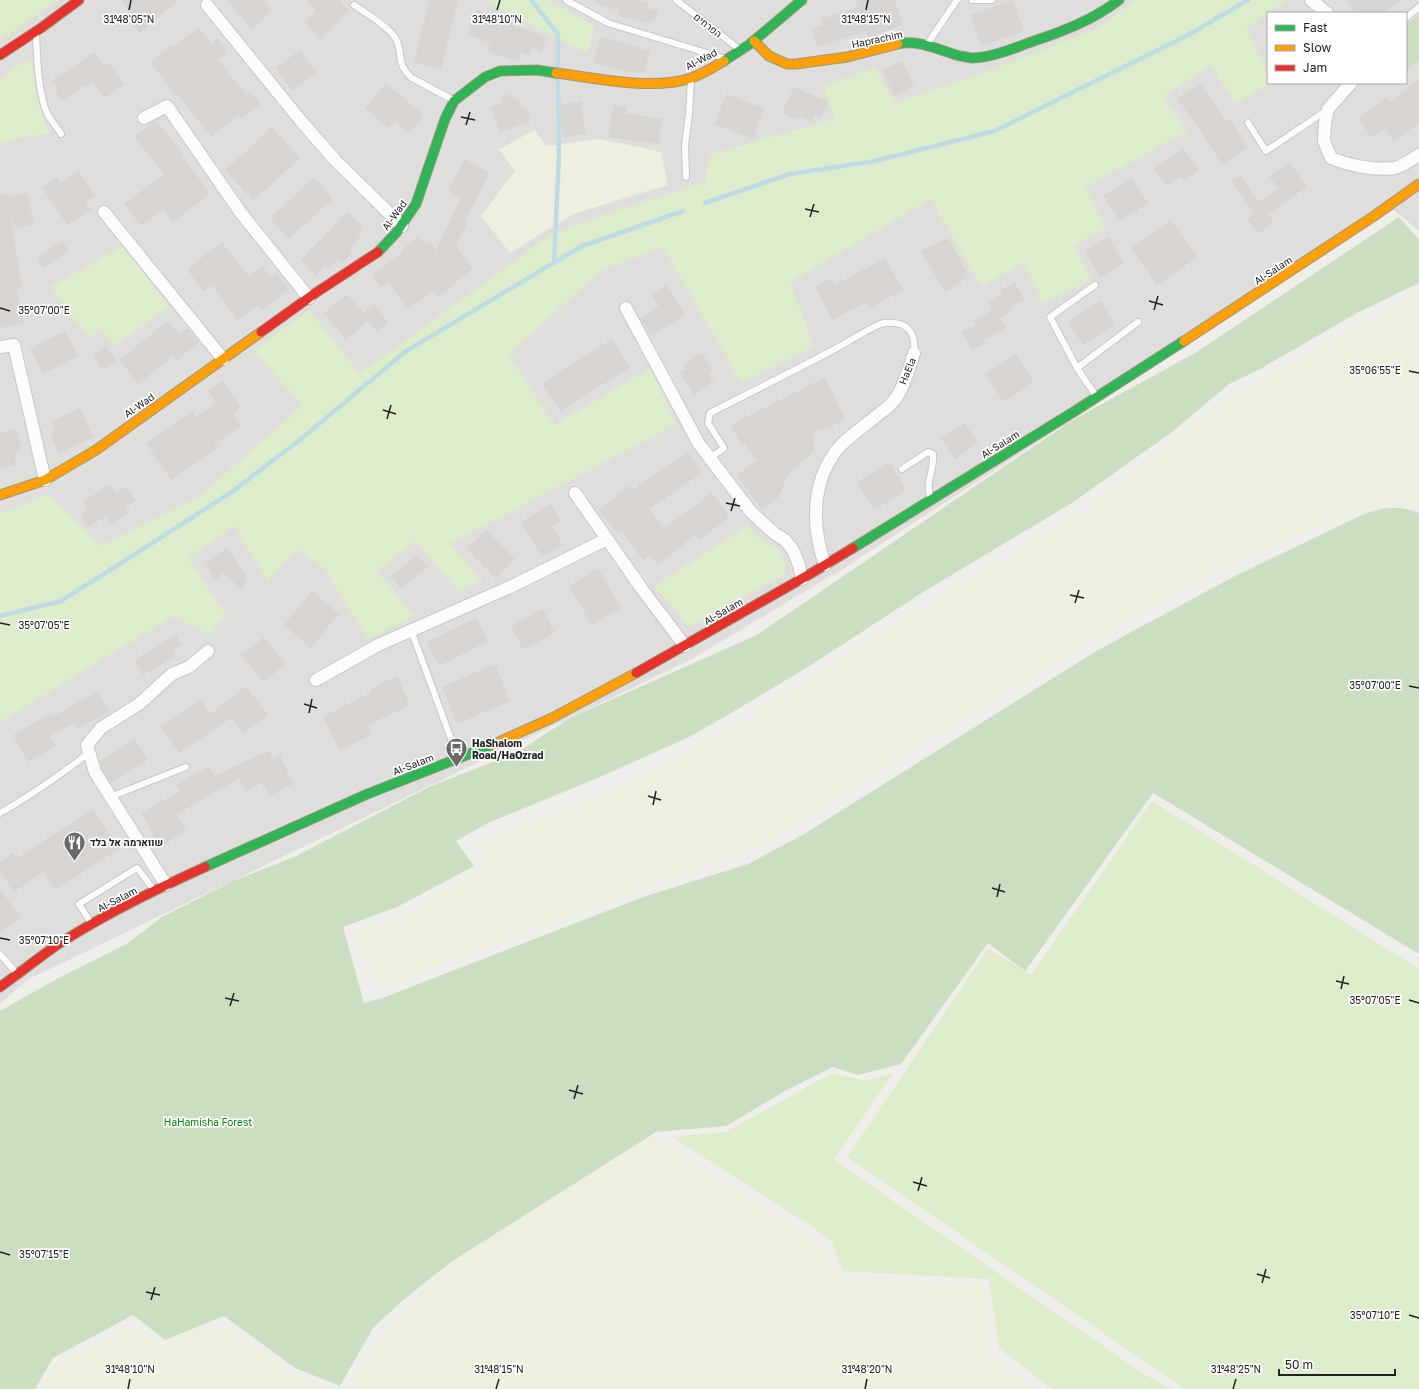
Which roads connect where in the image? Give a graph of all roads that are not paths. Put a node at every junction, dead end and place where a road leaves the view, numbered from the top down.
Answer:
1 (79, 0) edge
2 (566, 0) edge
3 (676, 0) edge
4 (802, 0) edge
5 (957, 0) edge
6 (972, 0) edge
7 (992, 0) edge
8 (1118, 0) edge
9 (1312, 0) edge
10 (207, 5) dead end
11 (354, 5) dead end
12 (1419, 8) edge
13 (1326, 12) edge
14 (1407, 17) edge
15 (35, 32) junction
16 (754, 41) junction
17 (927, 45) junction
18 (740, 50) junction
19 (0, 55) edge
20 (726, 59) junction
21 (691, 78) junction
22 (1350, 84) edge
23 (454, 101) junction
24 (1328, 110) junction
25 (144, 118) dead end
26 (1248, 123) dead end
27 (61, 134) dead end
28 (1419, 155) edge
29 (686, 177) dead end
30 (1419, 184) edge
31 (104, 212) dead end
32 (402, 226) junction
33 (1095, 285) dead end
34 (309, 298) junction
35 (626, 308) dead end
36 (1138, 322) dead end
37 (0, 347) edge
38 (914, 353) joint
39 (223, 359) junction
40 (1077, 368) junction
41 (1096, 397) junction
42 (710, 458) junction
43 (902, 469) dead end
44 (45, 480) junction
45 (575, 494) dead end
46 (0, 495) edge
47 (931, 499) junction
48 (607, 539) junction
49 (824, 565) junction
50 (802, 579) junction
51 (411, 630) junction
52 (685, 646) junction
53 (208, 651) dead end
54 (316, 680) dead end
55 (90, 752) junction
56 (458, 759) junction
57 (186, 767) dead end
58 (110, 797) junction
59 (0, 813) edge
60 (166, 886) junction
61 (155, 892) junction
62 (92, 925) junction
63 (0, 954) edge
64 (17, 974) junction
65 (0, 987) edge

1 - 15 main road
2 - 20 lane
3 - 18 lane, הפרחים
4 - 16 main road, Al-Wad
5 - 17 lane
6 - 7 lane
8 - 17 main road, Haprachim
9 - 13 street
10 - 32 street
11 - 23 lane
12 - 14 lane
15 - 19 main road
15 - 27 lane
16 - 17 main road, Haprachim
16 - 18 main road, Al-Wad
18 - 20 main road, Al-Wad
20 - 21 main road, Al-Wad
21 - 23 main road, Al-Wad
21 - 29 lane
22 - 24 street
23 - 32 main road, Al-Wad
24 - 26 lane
24 - 28 street
25 - 34 street
30 - 41 main road, Al-Salam
31 - 39 street
32 - 34 main road, Al-Wad
33 - 40 lane
34 - 39 main road, Al-Wad
35 - 42 street
36 - 40 lane
37 - 44 street
38 - 42 lane, HaEla
38 - 49 street, HaEla
39 - 44 main road, Al-Wad
40 - 41 lane
41 - 47 main road, Al-Salam
42 - 50 street
43 - 47 lane
44 - 46 main road, Al-Wad
45 - 48 street
47 - 49 main road, Al-Salam
48 - 51 street
48 - 52 street
49 - 50 main road, Al-Salam
50 - 52 main road, Al-Salam
51 - 54 street
51 - 56 lane
52 - 56 main road, Al-Salam
53 - 55 street
55 - 58 street
55 - 59 lane
56 - 60 main road, Al-Salam
57 - 58 lane
58 - 60 street
60 - 61 main road, Al-Salam
61 - 62 main road, Al-Salam
61 - 62 lane
62 - 64 main road, Al-Salam
63 - 64 lane
64 - 65 main road, Al-Salam

